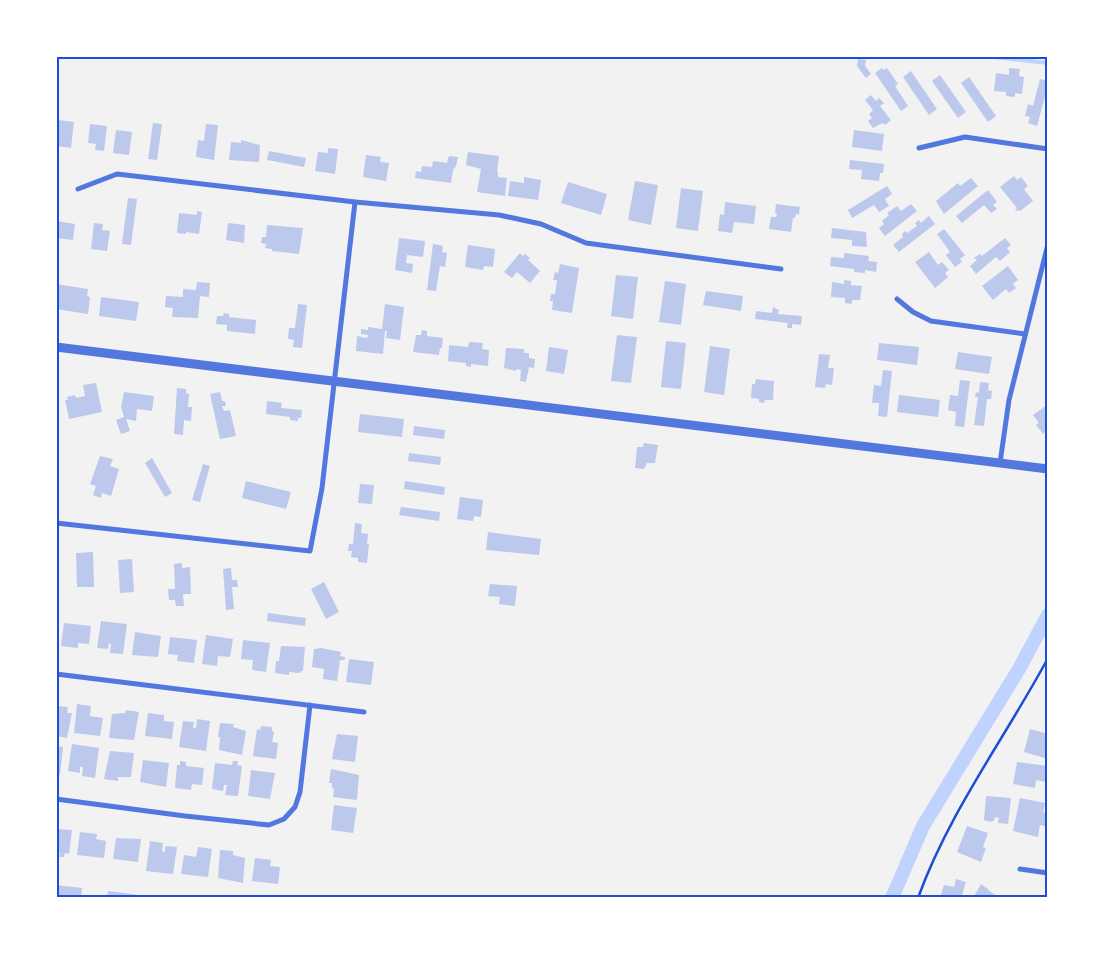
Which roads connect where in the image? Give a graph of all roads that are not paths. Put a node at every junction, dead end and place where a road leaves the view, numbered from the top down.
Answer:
1 (919, 148) dead end
2 (1048, 149) edge
3 (78, 189) dead end
4 (355, 202) junction
5 (1048, 244) edge
6 (781, 270) dead end
7 (897, 299) dead end
8 (1025, 334) junction
9 (56, 347) edge
10 (334, 382) junction
11 (1000, 463) junction
12 (1048, 469) edge
13 (56, 523) edge
14 (56, 674) edge
15 (310, 705) junction
16 (364, 712) dead end
17 (56, 799) edge
18 (1020, 869) dead end
19 (1048, 873) edge

1 - 2 street
3 - 4 street
4 - 6 street
4 - 10 street
5 - 8 street
7 - 8 street
8 - 11 street
9 - 10 street
10 - 11 street
10 - 13 street
11 - 12 street
14 - 15 street
15 - 16 street
15 - 17 street
18 - 19 street

